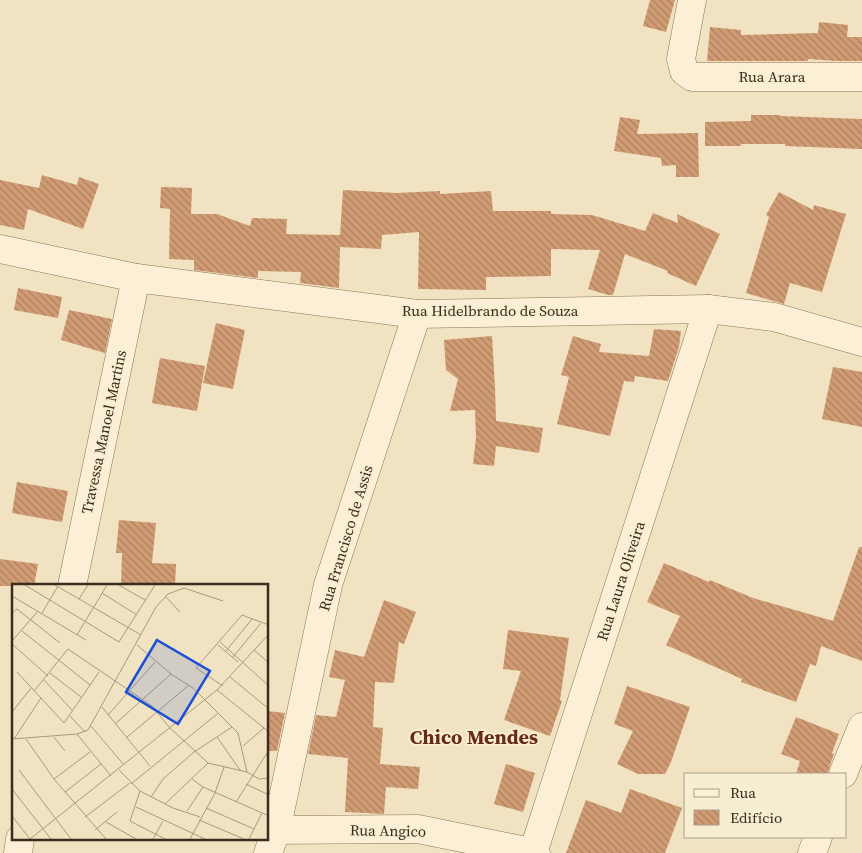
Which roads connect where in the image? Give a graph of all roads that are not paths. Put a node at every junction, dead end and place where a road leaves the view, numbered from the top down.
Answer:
1 (692, 0) edge
2 (862, 77) edge
3 (0, 249) edge
4 (136, 278) junction
5 (708, 309) junction
6 (417, 314) junction
7 (862, 342) edge
8 (72, 584) edge
9 (862, 727) edge
10 (843, 773) edge
11 (271, 838) edge
12 (818, 838) edge
13 (20, 840) edge
14 (18, 853) edge
15 (534, 853) edge
16 (812, 853) edge

1 - 2 street, Rua Arara
3 - 4 street, Rua Hidelbrando de Souza
4 - 6 street, Rua Hidelbrando de Souza
4 - 8 street, Travessa Manoel Martins
5 - 6 street, Rua Hidelbrando de Souza
5 - 7 street, Rua Hidelbrando de Souza
5 - 15 street, Rua Laura Oliveira
6 - 11 street, Rua Francisco de Assis
9 - 10 street
11 - 15 street, Rua Angico
12 - 16 street
13 - 14 street

